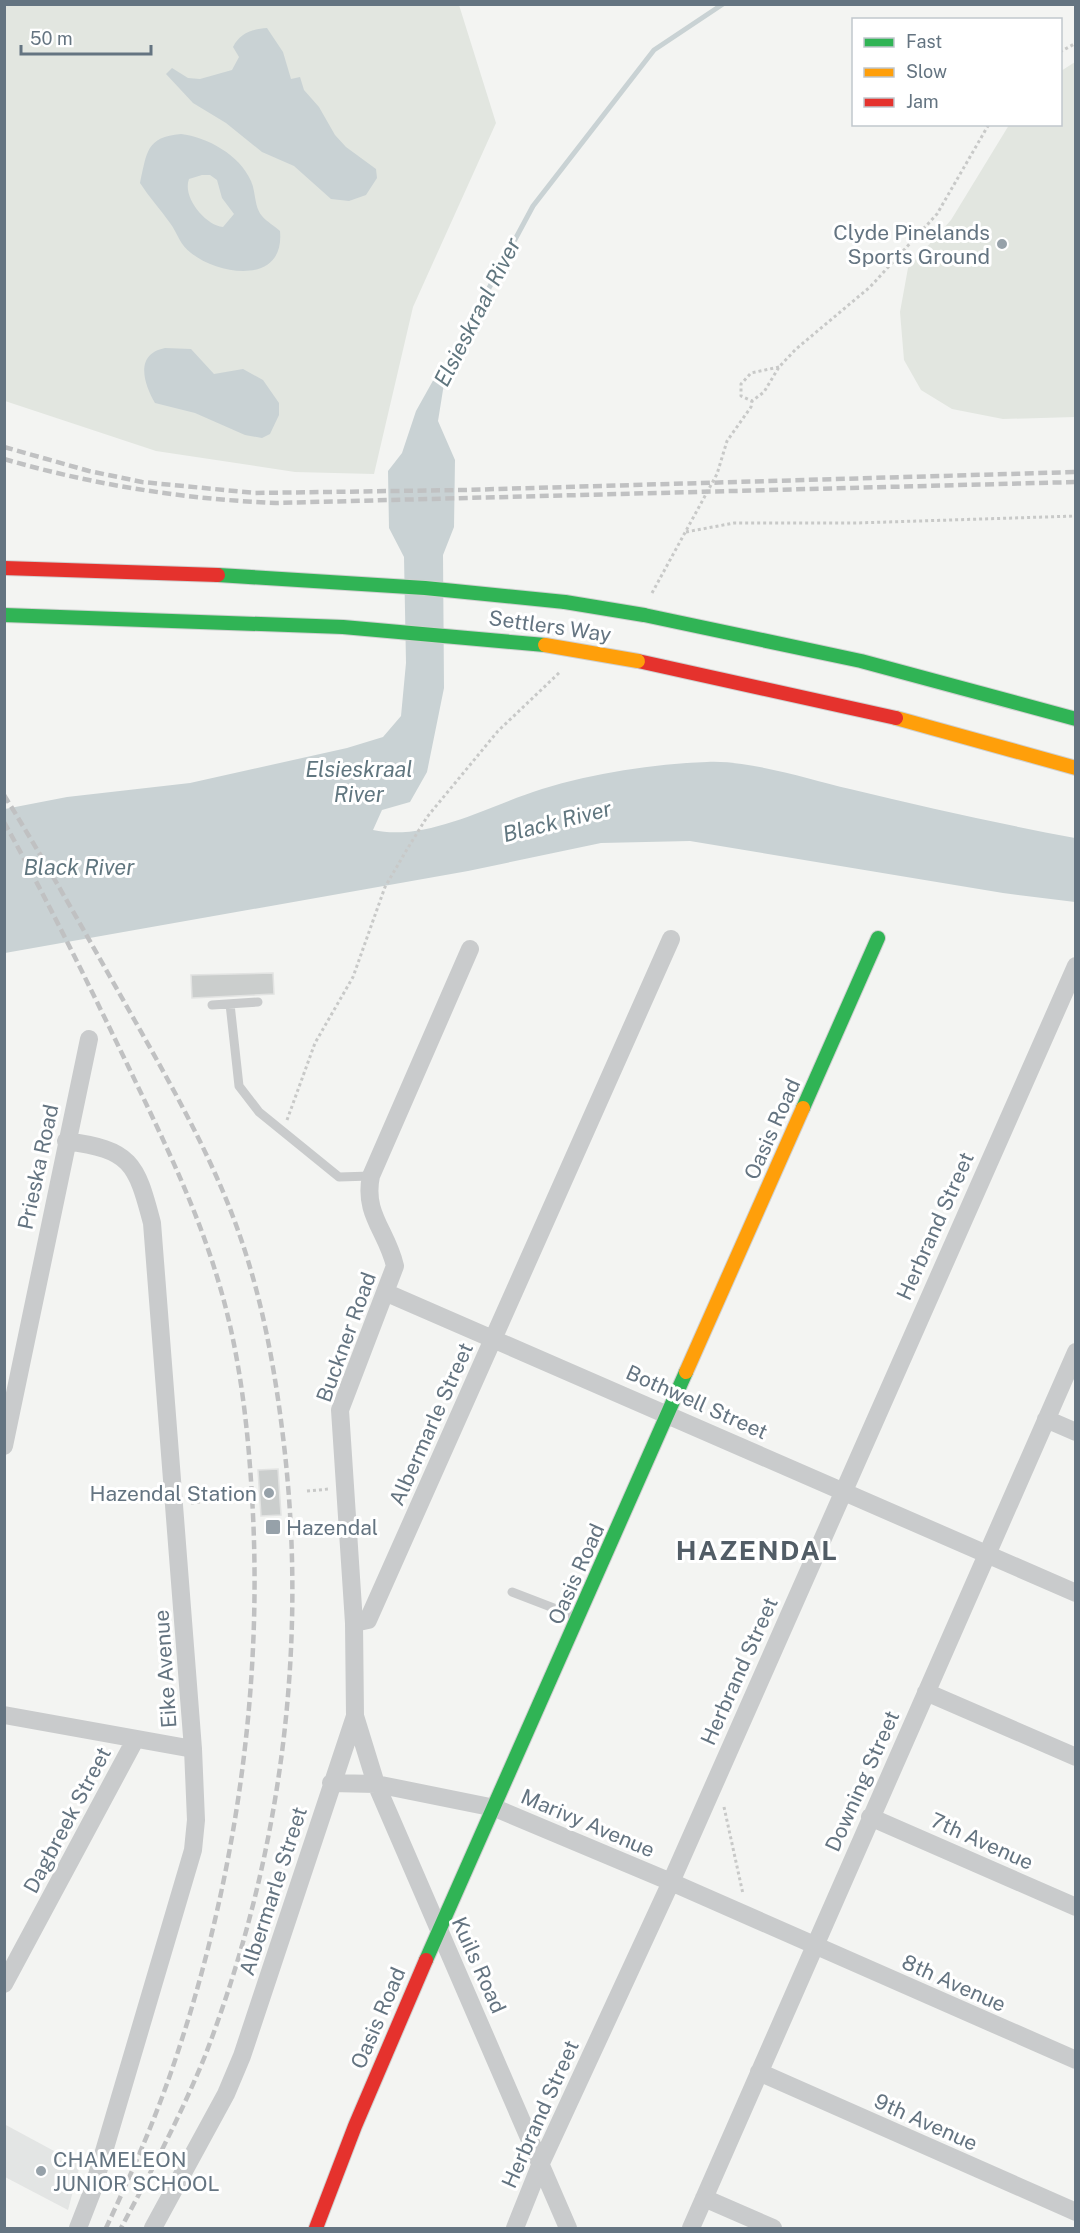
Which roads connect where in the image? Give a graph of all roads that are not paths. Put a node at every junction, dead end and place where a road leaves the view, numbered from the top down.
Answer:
1 (4, 568) edge
2 (4, 615) edge
3 (1076, 719) edge
4 (1076, 768) edge
5 (878, 938) dead end
6 (671, 939) dead end
7 (470, 949) dead end
8 (1076, 966) edge
9 (258, 1002) dead end
10 (230, 1004) junction
11 (212, 1005) dead end
12 (89, 1039) dead end
13 (66, 1141) junction
14 (371, 1176) junction
15 (387, 1293) junction
16 (493, 1338) junction
17 (1076, 1352) edge
18 (669, 1415) junction
19 (1046, 1419) junction
20 (1076, 1432) edge
21 (4, 1446) edge
22 (843, 1491) junction
23 (988, 1554) junction
24 (512, 1592) dead end
25 (1076, 1593) edge
26 (579, 1618) junction
27 (354, 1623) junction
28 (926, 1692) junction
29 (4, 1715) edge
30 (355, 1716) junction
31 (135, 1740) junction
32 (193, 1749) junction
33 (1076, 1757) edge
34 (331, 1783) junction
35 (376, 1784) junction
36 (495, 1808) junction
37 (870, 1816) junction
38 (671, 1881) junction
39 (1076, 1906) edge
40 (439, 1930) junction
41 (815, 1947) junction
42 (4, 1984) edge
43 (1076, 2060) edge
44 (759, 2072) junction
45 (541, 2163) junction
46 (704, 2198) junction
47 (1076, 2212) edge
48 (78, 2229) edge
49 (153, 2229) edge
50 (316, 2229) edge
51 (515, 2229) edge
52 (568, 2229) edge
53 (691, 2229) edge
54 (773, 2229) edge

1 - 3 main road, Settlers Way, bridge
2 - 4 main road, Settlers Way, bridge
5 - 18 main road, Oasis Road
6 - 16 street, Albermarle Street
7 - 14 street, Buckner Road
8 - 22 street, Herbrand Street
9 - 10 lane
10 - 11 lane
10 - 14 lane
12 - 13 street, Prieska Road
13 - 21 street, Prieska Road
13 - 32 street, Eike Avenue
14 - 15 street, Buckner Road
15 - 16 street, Bothwell Street
15 - 27 street, Buckner Road
16 - 18 street, Bothwell Street
16 - 27 street, Albermarle Street
17 - 19 street, Downing Street
18 - 22 street, Bothwell Street
18 - 26 main road, Oasis Road
19 - 20 street
19 - 23 street, Downing Street
22 - 23 street, Bothwell Street
22 - 38 street, Herbrand Street
23 - 25 street, Bothwell Street
23 - 28 street, Downing Street
24 - 26 lane
26 - 36 main road, Oasis Road
27 - 30 street, Albermarle Street
28 - 33 street
28 - 37 street, Downing Street
29 - 31 street
30 - 34 street, Albermarle Street
30 - 35 street, Kuils Road
31 - 32 street
31 - 42 street, Dagbreek Street
32 - 48 street, Eike Avenue
34 - 35 street, Marivy Avenue
34 - 49 street, Albermarle Street
35 - 36 street, Marivy Avenue
35 - 40 street, Kuils Road
36 - 38 street, Marivy Avenue
36 - 40 main road, Oasis Road
37 - 39 street, 7th Avenue
37 - 41 street, Downing Street
38 - 41 street, Marivy Avenue
38 - 45 street, Herbrand Street
40 - 45 street, Kuils Road
40 - 50 main road, Oasis Road
41 - 43 street, 8th Avenue
41 - 44 street, Downing Street
44 - 46 street, Downing Street
44 - 47 street, 9th Avenue
45 - 51 street, Herbrand Street
45 - 52 street, Kuils Road
46 - 53 street, Downing Street
46 - 54 street

